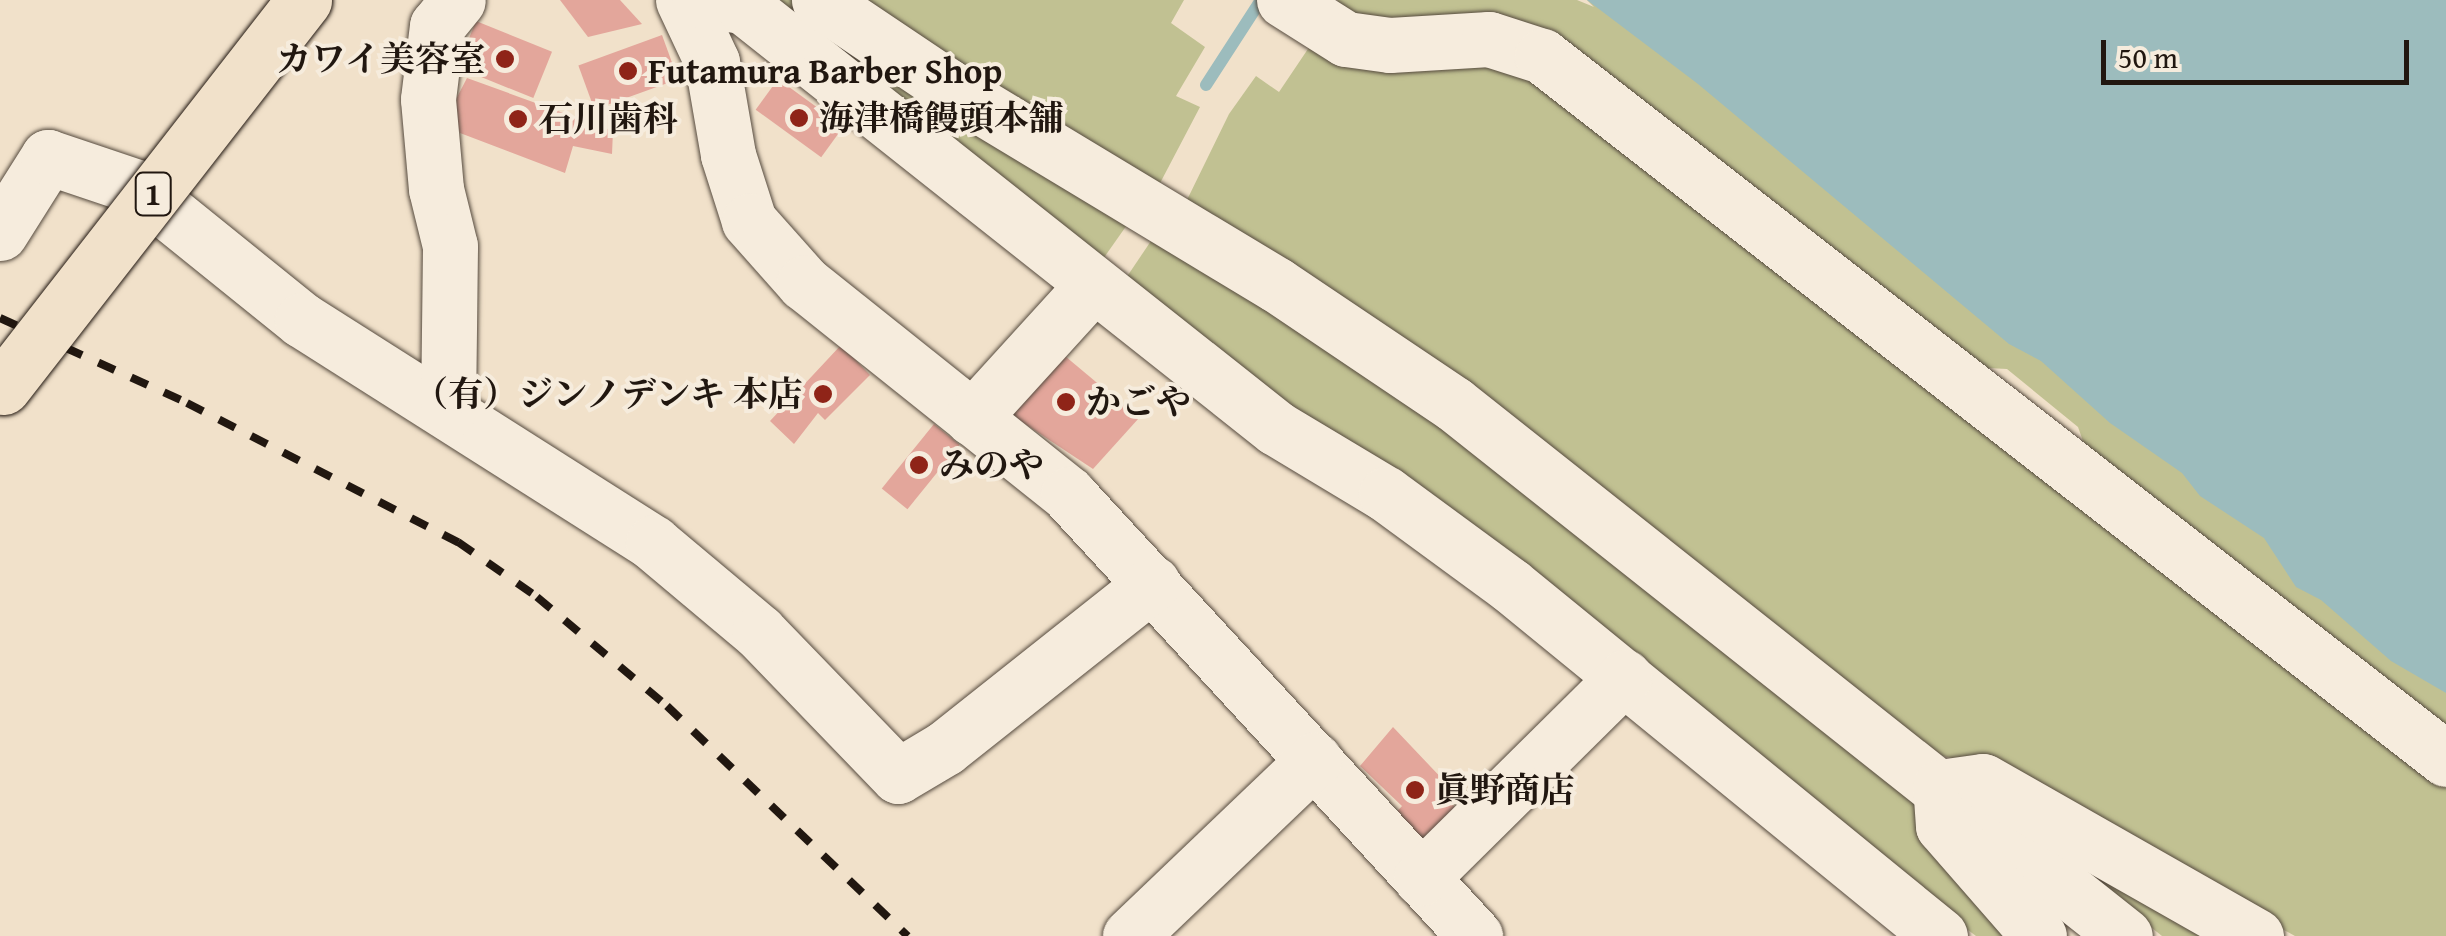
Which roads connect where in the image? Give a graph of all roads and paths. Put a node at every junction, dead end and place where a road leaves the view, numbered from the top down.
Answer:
1 (304, 0) edge
2 (458, 0) edge
3 (683, 0) edge
4 (699, 0) edge
5 (819, 0) edge
6 (1293, 6) edge
7 (0, 233) edge
8 (1090, 286) junction
9 (3, 387) dead end
10 (448, 411) junction
11 (972, 418) junction
12 (1153, 583) junction
13 (1624, 677) junction
14 (2446, 759) edge
15 (1314, 760) junction
16 (1940, 787) junction
17 (1421, 878) junction
18 (1130, 936) edge
19 (1474, 936) edge
20 (1940, 936) edge
21 (2039, 936) edge
22 (2126, 936) edge
23 (2256, 936) edge

1 - 9 main road, 1, bridge
2 - 10 street
3 - 11 street
4 - 8 street
5 - 16 street
6 - 14 street
7 - 10 street
8 - 11 street
8 - 13 street
10 - 12 street
11 - 12 street
12 - 15 street
13 - 17 street
13 - 20 street
15 - 17 street
15 - 18 street
16 - 21 street
16 - 22 street
16 - 23 street
17 - 19 street

